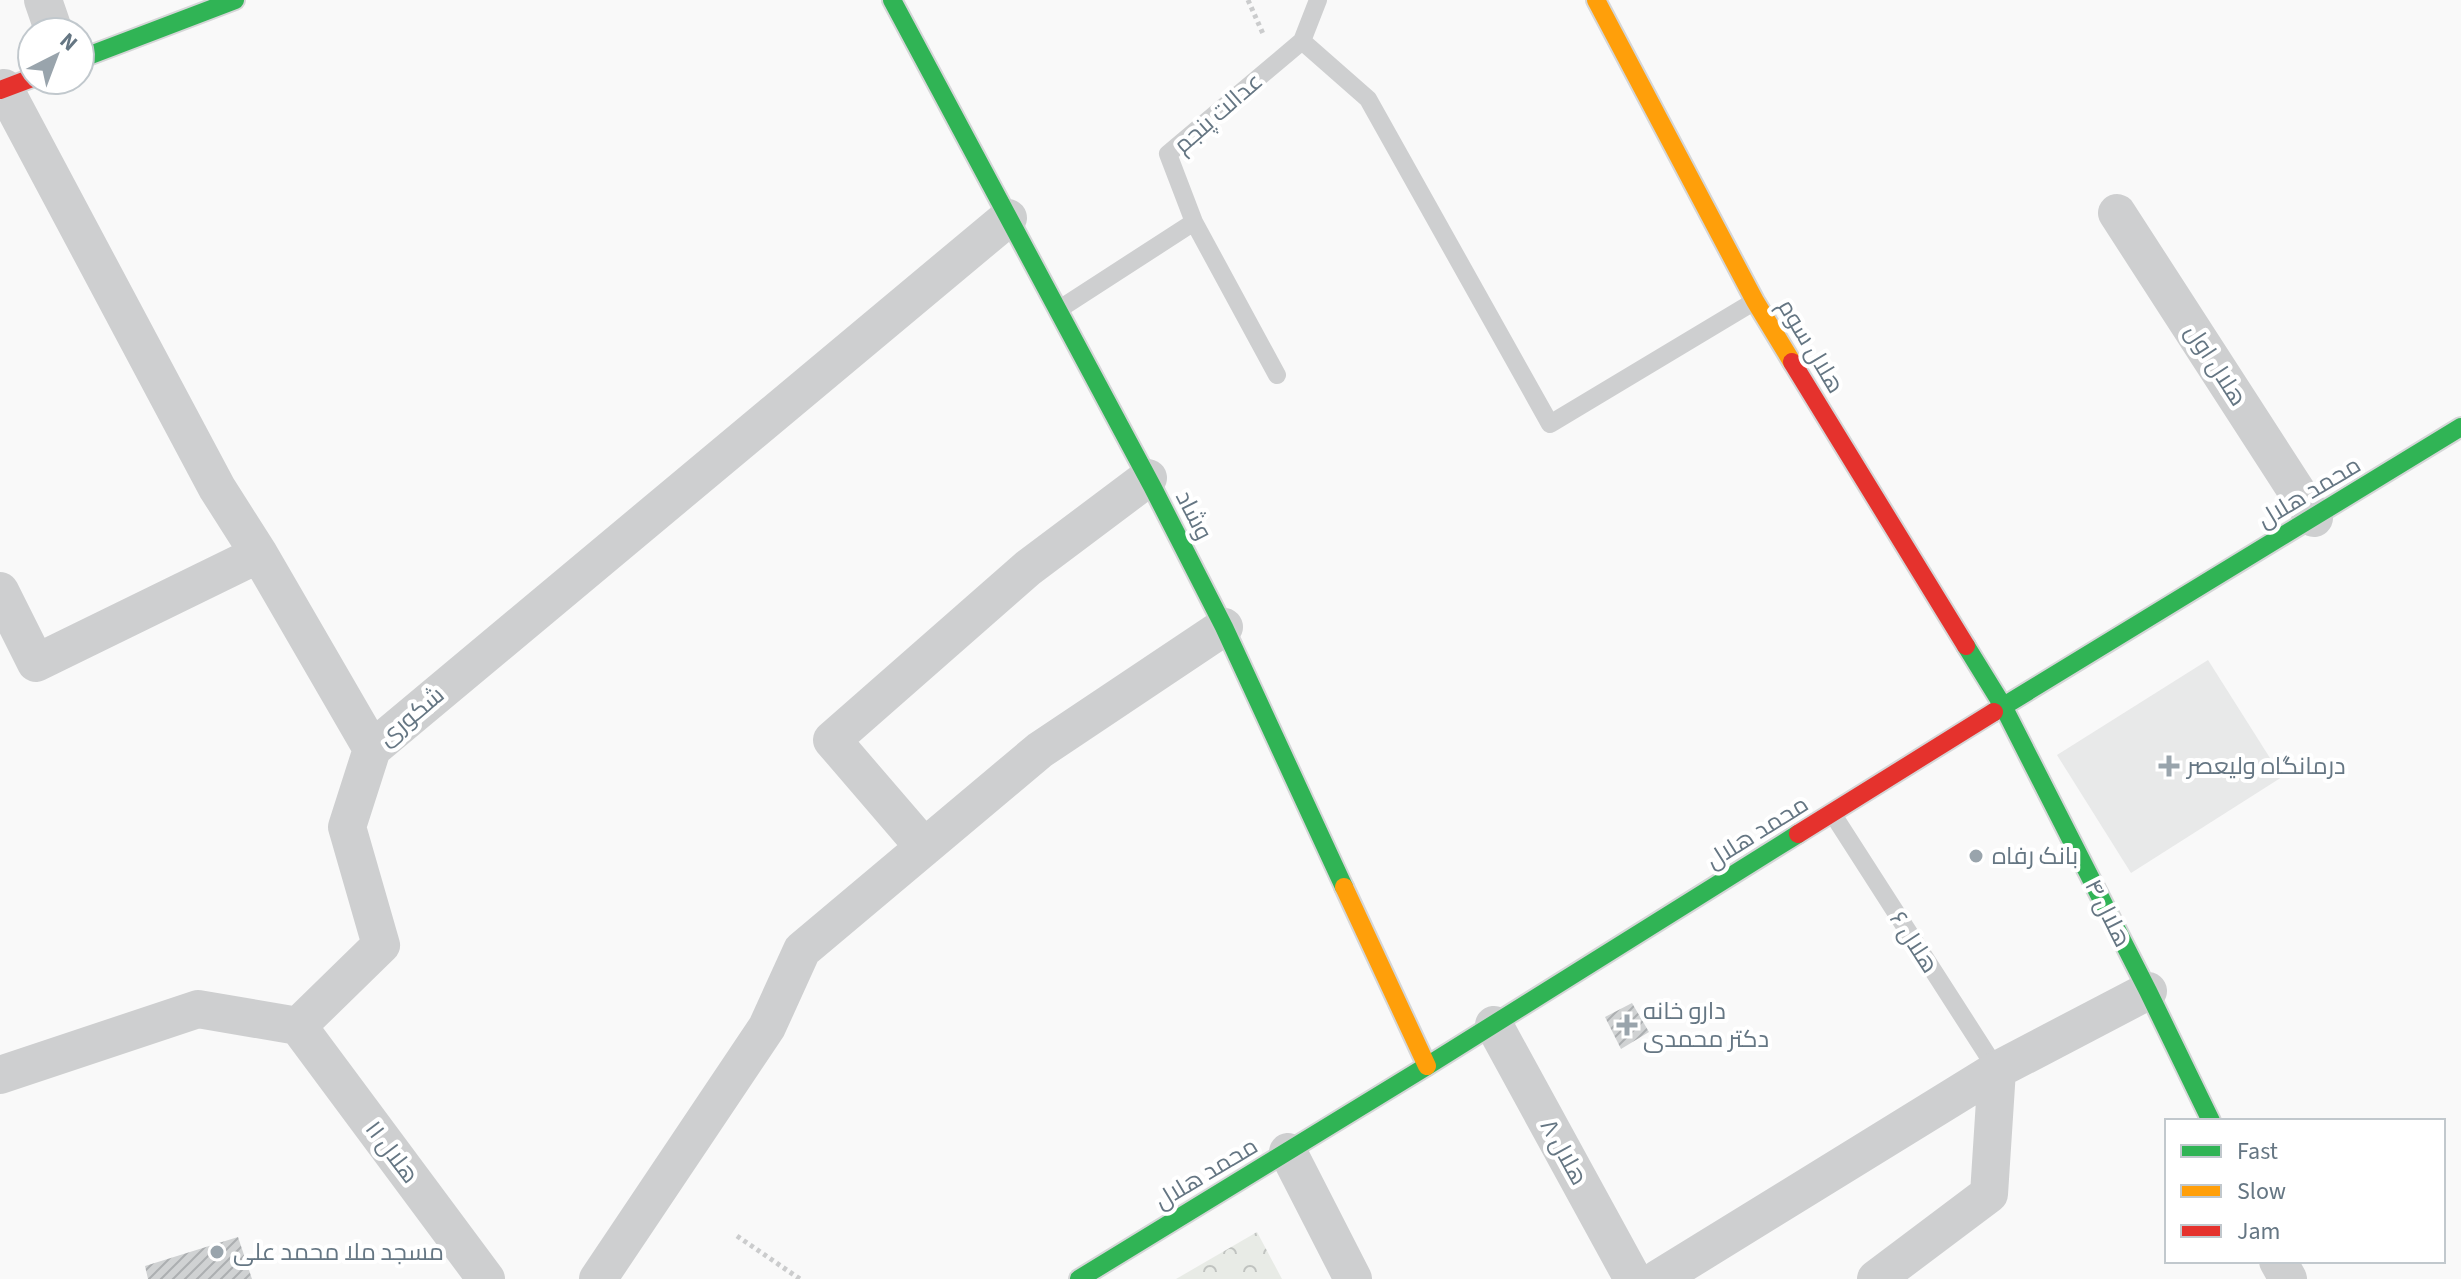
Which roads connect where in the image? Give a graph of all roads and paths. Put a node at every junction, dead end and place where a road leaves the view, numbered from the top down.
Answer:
1 (235, 0) edge
2 (892, 0) edge
3 (1318, 0) edge
4 (1596, 0) edge
5 (1302, 41) junction
6 (96, 53) edge
7 (12, 85) edge
8 (2117, 213) dead end
9 (1008, 218) junction
10 (1194, 222) junction
11 (1755, 301) junction
12 (1058, 310) junction
13 (1277, 375) dead end
14 (2461, 427) edge
15 (1148, 478) junction
16 (2314, 518) junction
17 (259, 554) junction
18 (0, 591) edge
19 (1224, 627) junction
20 (2003, 706) junction
21 (372, 749) junction
22 (1832, 813) junction
23 (924, 847) junction
24 (2148, 991) junction
25 (1494, 1025) junction
26 (298, 1026) junction
27 (1427, 1066) junction
28 (1997, 1070) junction
29 (0, 1075) edge
30 (2210, 1119) edge
31 (1288, 1152) junction
32 (737, 1236) dead end
33 (486, 1279) edge
34 (598, 1279) edge
35 (800, 1279) edge
36 (1079, 1279) edge
37 (1353, 1279) edge
38 (1633, 1279) edge
39 (1658, 1279) edge
40 (1876, 1279) edge

1 - 6 street
2 - 9 street, وشاد
3 - 5 lane, عدالت پنجم
4 - 11 street, هلال سوم
5 - 10 lane, عدالت پنجم
5 - 11 lane
7 - 17 street
8 - 16 street, هلال اول
9 - 12 street, وشاد
9 - 21 street, شکوری
10 - 12 lane
10 - 13 lane
11 - 20 street, هلال سوم
12 - 15 street, وشاد
14 - 16 street, محمد هلال
15 - 19 street, وشاد
15 - 23 street
16 - 20 street, محمد هلال
17 - 18 street
17 - 21 street
19 - 23 street
19 - 27 street, وشاد
20 - 22 street, محمد هلال
20 - 24 street, هلال ۴
21 - 26 street, شکوری
22 - 25 street, محمد هلال
22 - 28 lane, هلال ۶
23 - 34 street
24 - 28 street
24 - 30 street, هلال ۴
25 - 27 street, محمد هلال
25 - 38 street, هلال ۸
26 - 29 street
26 - 33 street, هلال ۱۱
27 - 31 street, محمد هلال
28 - 39 street
28 - 40 street
31 - 36 street, محمد هلال
31 - 37 street
32 - 35 path

